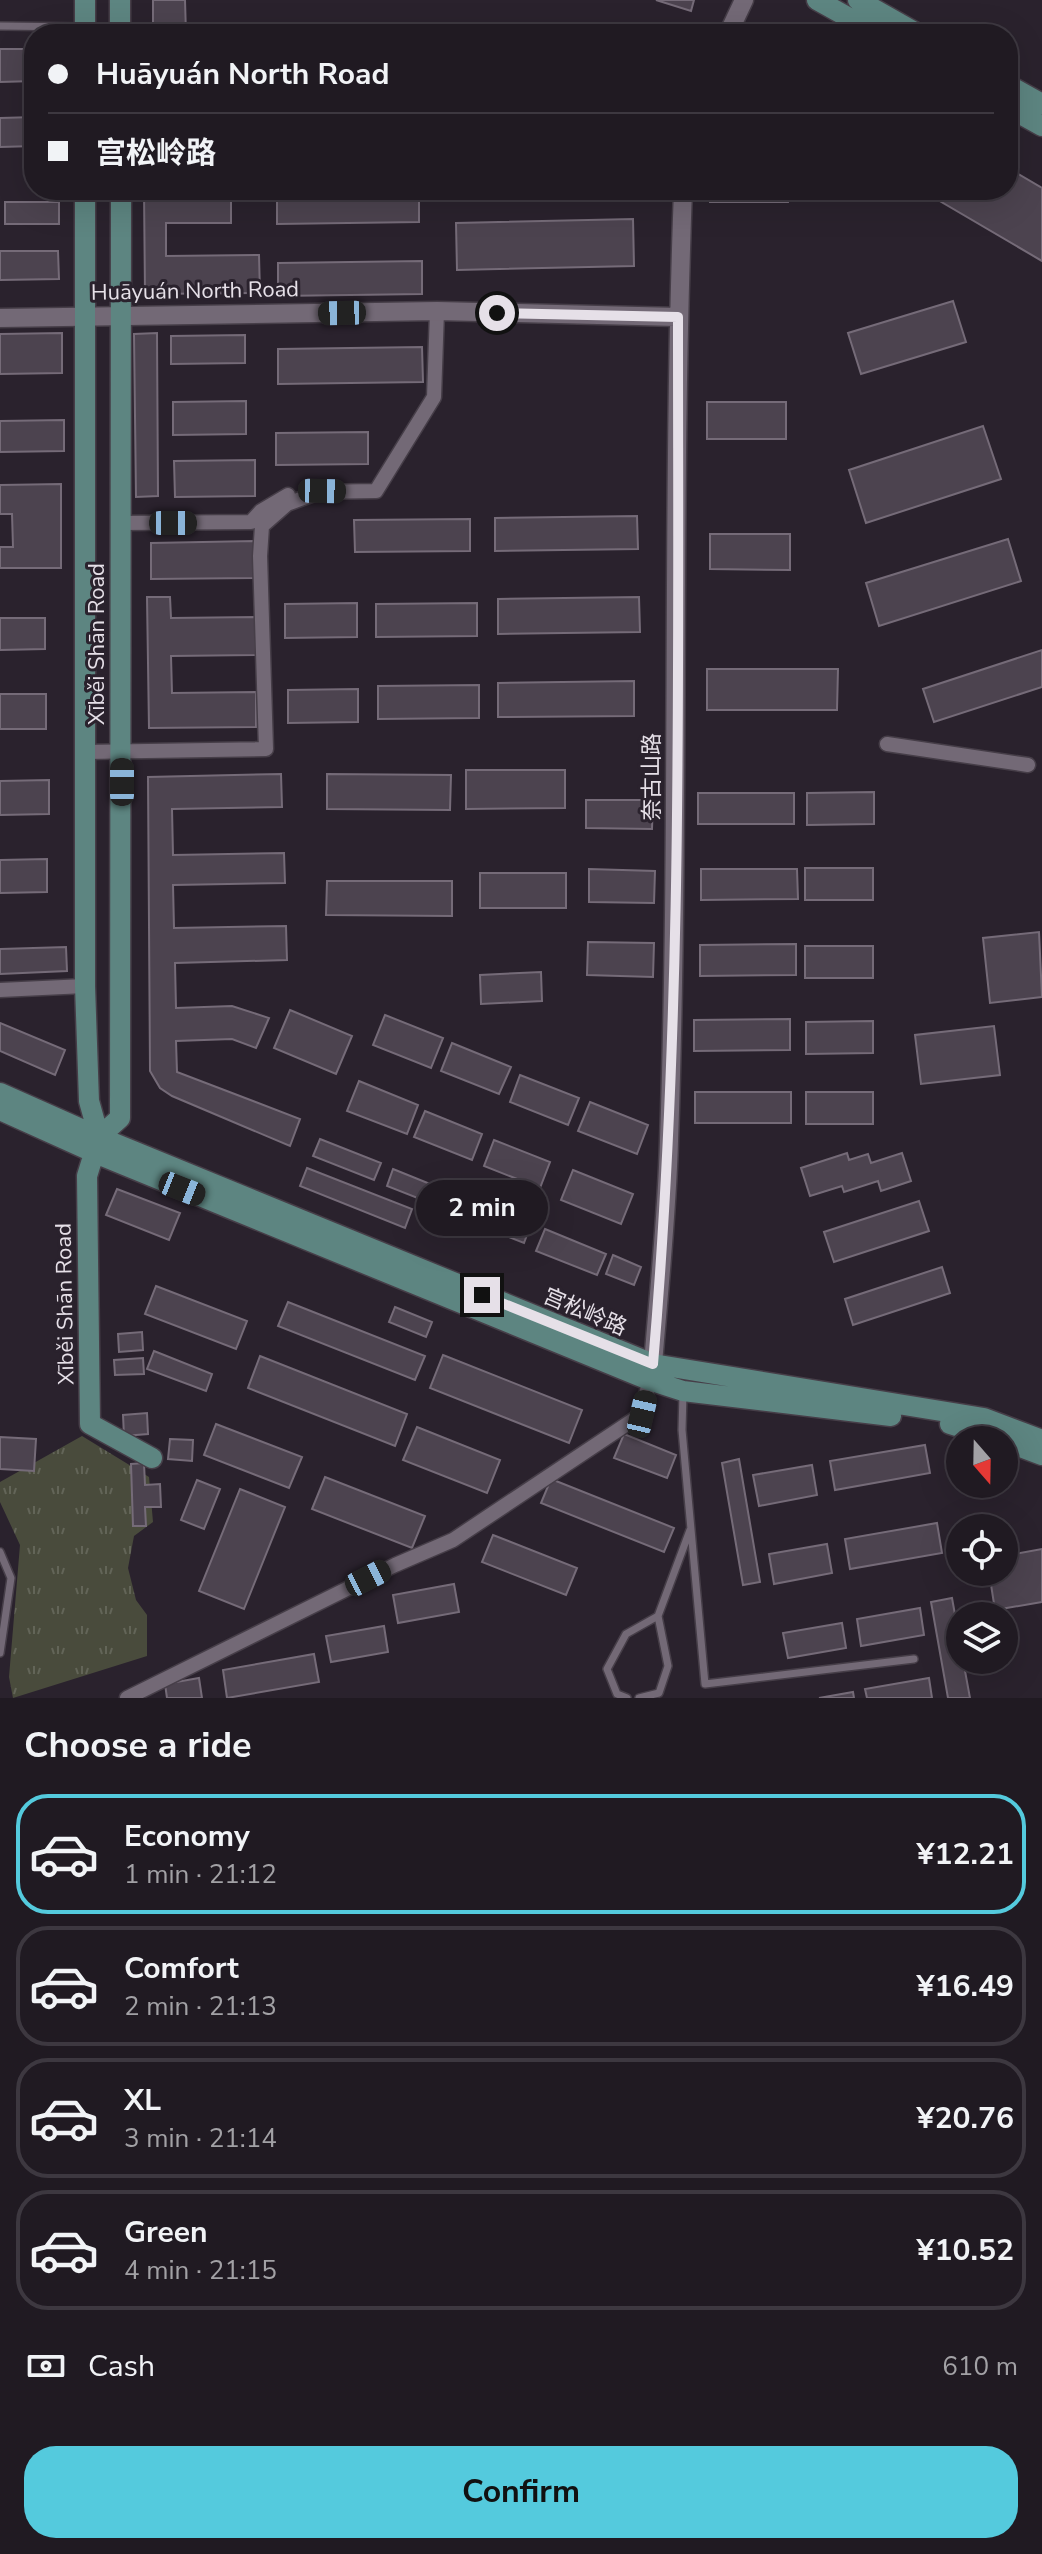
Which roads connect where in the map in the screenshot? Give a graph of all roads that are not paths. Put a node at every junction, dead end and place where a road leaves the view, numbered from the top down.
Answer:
1 (85, 0) edge
2 (120, 0) edge
3 (744, 0) edge
4 (817, 0) edge
5 (858, 0) edge
6 (85, 24) edge
7 (120, 24) edge
8 (733, 24) edge
9 (860, 24) edge
10 (900, 24) edge
11 (0, 26) edge
12 (24, 27) edge
13 (1018, 91) edge
14 (1042, 104) edge
15 (1018, 113) edge
16 (1042, 126) edge
17 (85, 200) edge
18 (121, 200) edge
19 (683, 200) edge
20 (437, 311) junction
21 (84, 317) junction
22 (121, 317) junction
23 (678, 317) junction
24 (0, 318) edge
25 (322, 491) junction
26 (120, 523) junction
27 (887, 744) dead end
28 (85, 752) junction
29 (122, 752) junction
30 (1028, 765) dead end
31 (85, 986) junction
32 (0, 990) edge
33 (0, 1093) edge
34 (0, 1110) edge
35 (97, 1145) junction
36 (651, 1372) junction
37 (684, 1381) junction
38 (962, 1426) edge
39 (1042, 1440) edge
40 (1018, 1446) edge
41 (1042, 1455) edge
42 (152, 1458) dead end
43 (691, 1528) junction
44 (0, 1552) edge
45 (658, 1616) junction
46 (0, 1653) edge
47 (914, 1659) dead end
48 (127, 1698) edge
49 (627, 1698) edge
50 (639, 1698) edge

1 - 6 main road
2 - 7 main road
3 - 8 street
4 - 9 main road
5 - 10 main road
11 - 12 lane
13 - 14 main road
15 - 16 main road
17 - 21 main road, Xīběi Shān Road
18 - 22 main road, Xīběi Shān Road
19 - 23 street, 奈古山路
20 - 22 street, Huāyuán North Road
20 - 23 street, Huāyuán North Road
20 - 25 street
21 - 22 street, Huāyuán North Road
21 - 24 street, Huāyuán North Road
21 - 28 main road, Xīběi Shān Road
22 - 26 main road, Xīběi Shān Road
23 - 36 street, 奈古山路
25 - 26 street
25 - 29 street
26 - 29 main road, Xīběi Shān Road
27 - 30 street
28 - 29 street
28 - 31 main road, Xīběi Shān Road
29 - 35 main road, Xīběi Shān Road
31 - 32 street
31 - 35 main road, Xīběi Shān Road
33 - 35 main road
34 - 35 main road
35 - 36 main road
35 - 42 main road, Xīběi Shān Road
36 - 37 main road
36 - 48 street
37 - 38 main road
37 - 39 main road
37 - 43 lane
40 - 41 main road
43 - 45 lane
43 - 47 lane
44 - 46 lane
45 - 49 lane
45 - 50 lane

